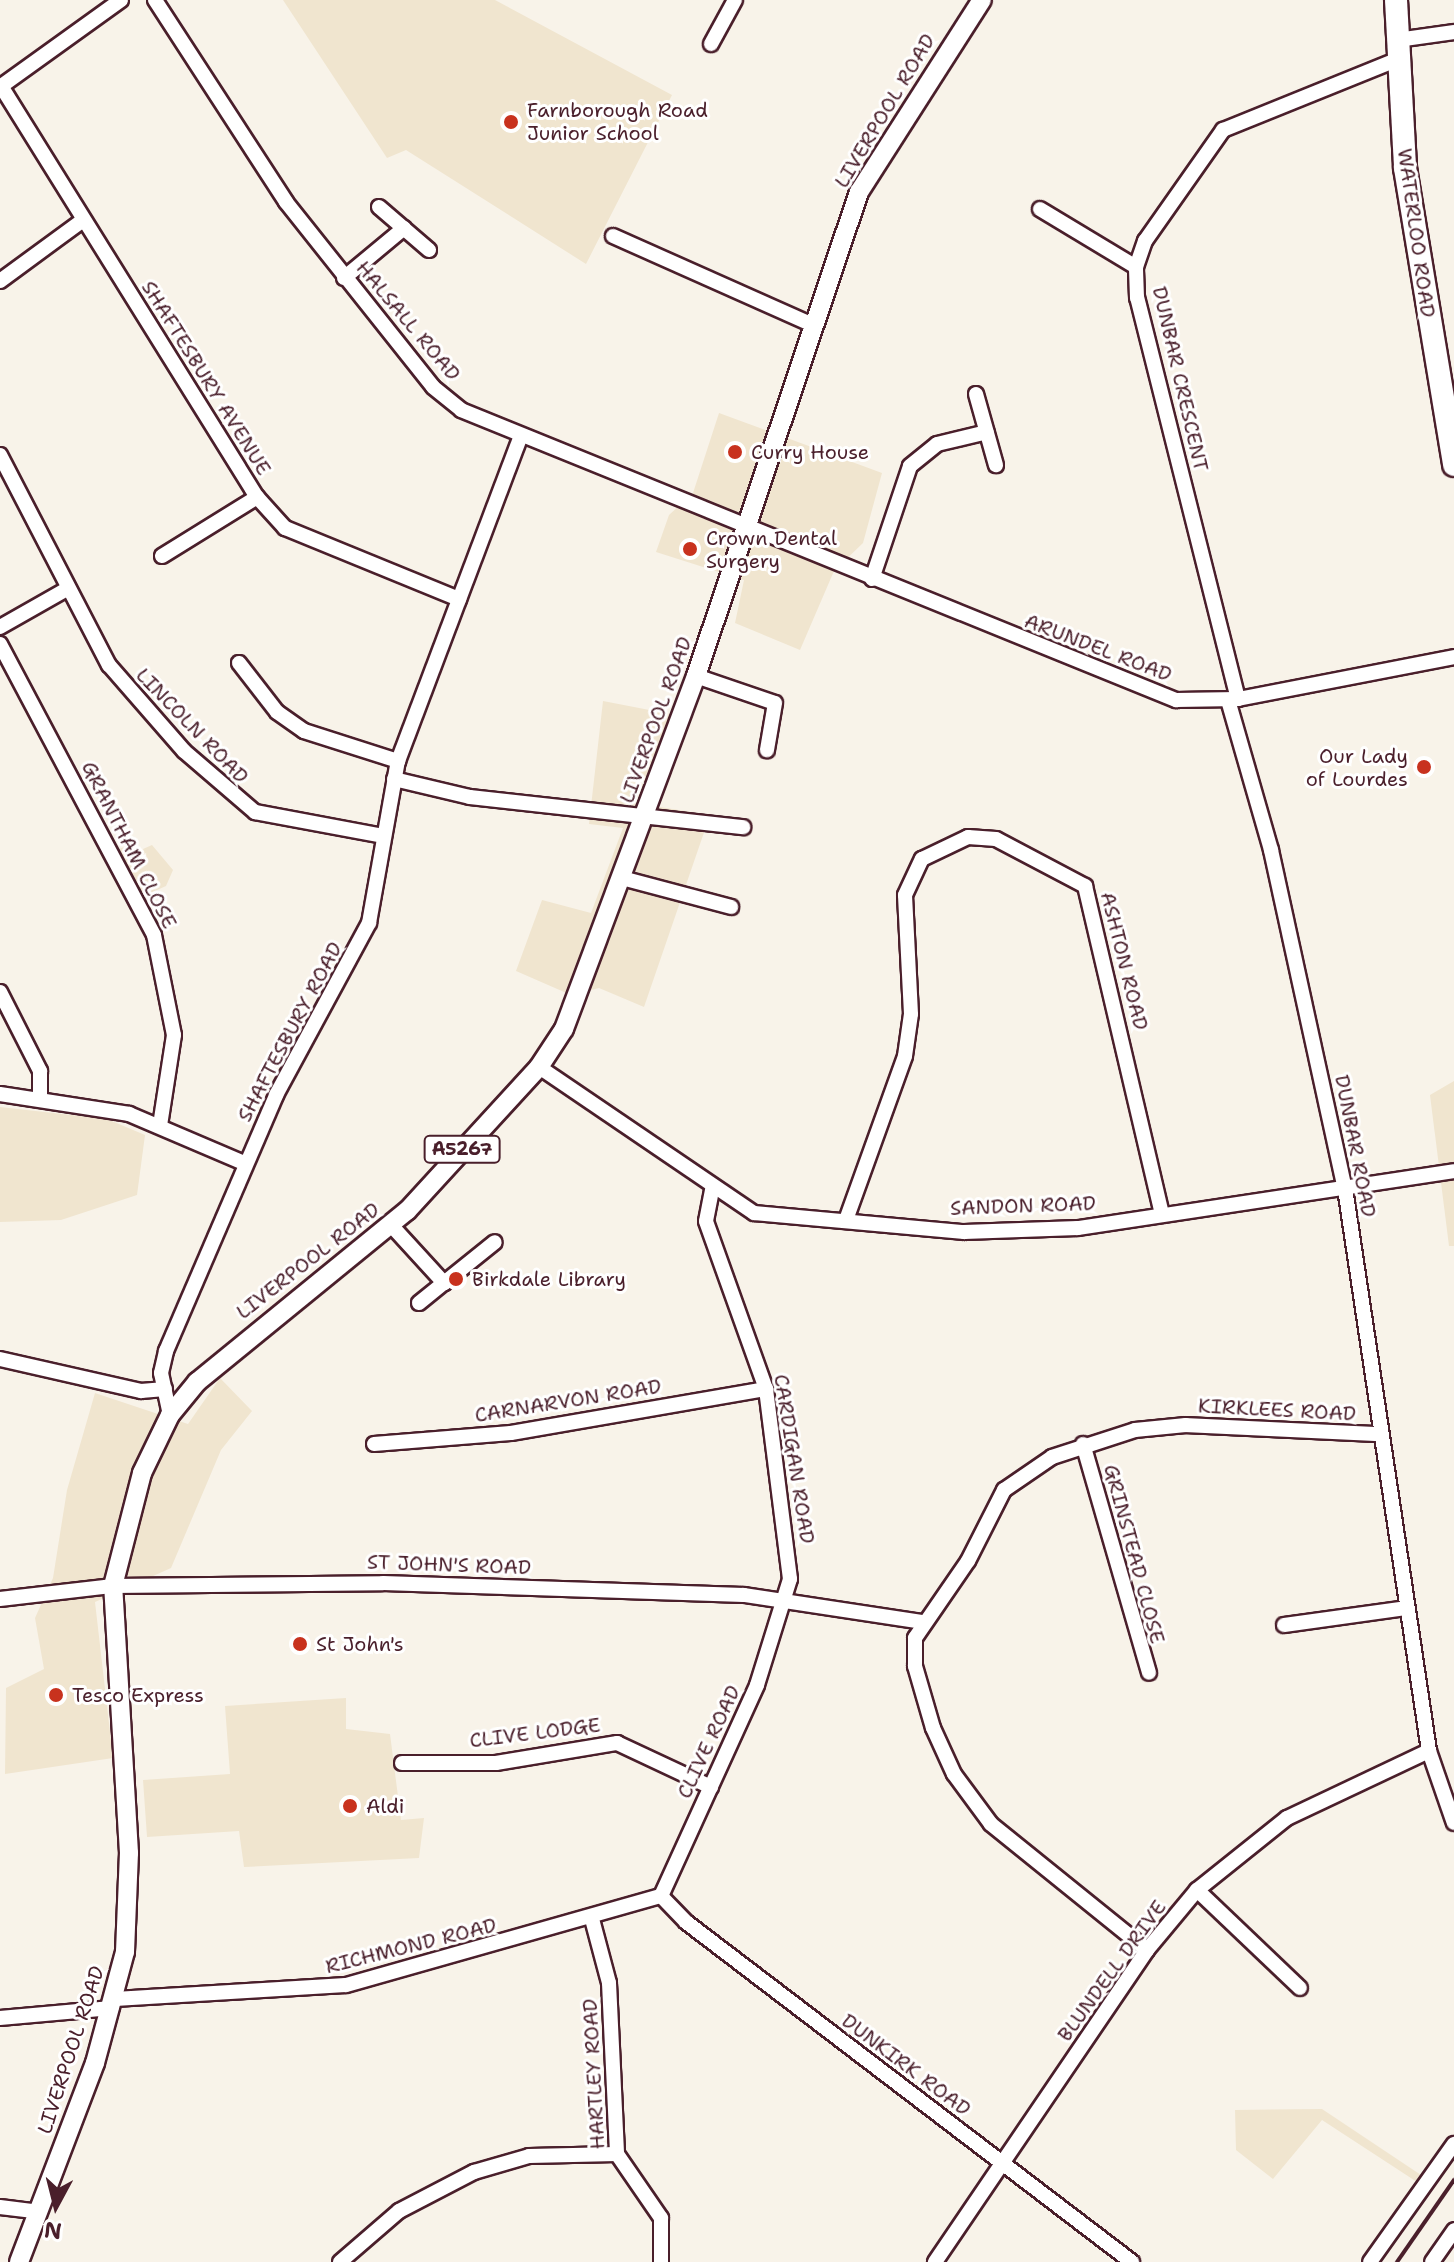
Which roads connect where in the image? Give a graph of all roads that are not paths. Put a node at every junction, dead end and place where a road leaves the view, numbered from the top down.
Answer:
1 (121, 0) edge
2 (155, 0) edge
3 (735, 0) edge
4 (982, 0) edge
5 (1396, 0) edge
6 (1454, 32) edge
7 (711, 44) dead end
8 (1396, 50) junction
9 (0, 86) edge
10 (379, 207) dead end
11 (1040, 209) dead end
12 (83, 220) junction
13 (404, 228) junction
14 (613, 236) dead end
15 (429, 250) dead end
16 (1136, 267) junction
17 (344, 278) junction
18 (0, 281) edge
19 (811, 324) junction
20 (976, 394) dead end
21 (987, 432) junction
22 (521, 436) junction
23 (0, 455) edge
24 (996, 465) dead end
25 (1454, 465) edge
26 (257, 497) junction
27 (744, 528) junction
28 (162, 556) dead end
29 (872, 579) junction
30 (67, 589) junction
31 (459, 599) junction
32 (0, 627) edge
33 (0, 644) edge
34 (1454, 657) edge
35 (239, 663) dead end
36 (696, 676) junction
37 (1233, 700) junction
38 (767, 750) dead end
39 (398, 761) junction
40 (394, 779) junction
41 (645, 813) junction
42 (743, 827) dead end
43 (383, 836) junction
44 (622, 878) junction
45 (731, 907) dead end
46 (0, 992) edge
47 (539, 1067) junction
48 (0, 1094) edge
49 (40, 1098) junction
50 (160, 1125) junction
51 (244, 1163) junction
52 (1454, 1171) edge
53 (1345, 1188) junction
54 (712, 1190) junction
55 (1162, 1214) junction
56 (846, 1220) junction
57 (391, 1225) junction
58 (495, 1242) dead end
59 (444, 1283) junction
60 (419, 1303) dead end
61 (0, 1359) edge
62 (165, 1389) junction
63 (766, 1389) junction
64 (170, 1415) junction
65 (1379, 1434) junction
66 (374, 1444) dead end
67 (1083, 1444) junction
68 (113, 1586) junction
69 (0, 1599) edge
70 (784, 1600) junction
71 (1406, 1608) junction
72 (923, 1622) junction
73 (1284, 1625) dead end
74 (1149, 1673) dead end
75 (1429, 1751) junction
76 (402, 1763) dead end
77 (711, 1787) junction
78 (1454, 1823) edge
79 (1197, 1890) junction
80 (661, 1896) junction
81 (592, 1919) junction
82 (1147, 1950) junction
83 (1300, 1988) dead end
84 (114, 2003) junction
85 (0, 2018) edge
86 (1454, 2144) edge
87 (617, 2154) junction
88 (1001, 2163) junction
89 (0, 2207) edge
90 (38, 2212) junction
91 (1454, 2230) edge
92 (19, 2262) edge
93 (340, 2262) edge
94 (661, 2262) edge
95 (935, 2262) edge
96 (1132, 2262) edge
97 (1370, 2262) edge
98 (1432, 2262) edge

1 - 9 street
2 - 17 street, HALSALL ROAD
3 - 7 street
4 - 19 main road, LIVERPOOL ROAD / A5267
5 - 8 highway, WATERLOO ROAD
6 - 8 street, DUNBAR CRESCENT
8 - 16 street, DUNBAR CRESCENT
8 - 25 highway, WATERLOO ROAD
9 - 12 street, SHAFTESBURY AVENUE
10 - 13 street
11 - 16 street
12 - 18 street
12 - 26 street, SHAFTESBURY AVENUE
13 - 15 street
13 - 17 street
14 - 19 street
16 - 37 street, DUNBAR CRESCENT
17 - 22 street, HALSALL ROAD
19 - 27 main road, LIVERPOOL ROAD / A5267
20 - 21 street
21 - 24 street
21 - 29 street
22 - 27 street, HALSALL ROAD
22 - 31 street, SHAFTESBURY ROAD
23 - 30 street, LINCOLN ROAD
26 - 28 street
26 - 31 street, SHAFTESBURY AVENUE
27 - 29 street, ARUNDEL ROAD
27 - 36 main road, LIVERPOOL ROAD / A5267
29 - 37 street, ARUNDEL ROAD
30 - 32 street
30 - 43 street, LINCOLN ROAD
31 - 39 street, SHAFTESBURY ROAD
33 - 50 street, GRANTHAM CLOSE
34 - 37 street, ARUNDEL ROAD
35 - 39 street
36 - 38 street
36 - 41 main road, LIVERPOOL ROAD / A5267
37 - 53 street, DUNBAR ROAD
39 - 40 street, SHAFTESBURY ROAD
40 - 41 street
40 - 43 street, SHAFTESBURY ROAD
41 - 42 street
41 - 44 main road, LIVERPOOL ROAD / A5267
43 - 51 street, SHAFTESBURY ROAD
44 - 45 street
44 - 47 main road, LIVERPOOL ROAD / A5267
46 - 49 street
47 - 54 street, SANDON ROAD
47 - 57 main road, LIVERPOOL ROAD / A5267
48 - 49 street
49 - 50 street
50 - 51 street
51 - 62 street, SHAFTESBURY ROAD
52 - 53 street, SANDON ROAD
53 - 55 street, SANDON ROAD
53 - 65 street, DUNBAR ROAD
54 - 56 street, SANDON ROAD
54 - 63 street, CARDIGAN ROAD
55 - 56 street, SANDON ROAD
55 - 56 street, ASHTON ROAD
57 - 59 street
57 - 64 main road, LIVERPOOL ROAD / A5267
58 - 59 street
59 - 60 street
61 - 62 street
62 - 64 street, SHAFTESBURY ROAD
63 - 66 street, CARNARVON ROAD
63 - 70 street, CARDIGAN ROAD
64 - 68 main road, LIVERPOOL ROAD / A5267
65 - 67 street, KIRKLEES ROAD
65 - 71 street, DUNBAR ROAD
67 - 72 street, KIRKLEES ROAD
67 - 74 street, GRINSTEAD CLOSE
68 - 69 street, ST JOHN'S ROAD
68 - 70 street, ST JOHN'S ROAD
68 - 84 main road, LIVERPOOL ROAD / A5267
70 - 72 street
70 - 77 street, CLIVE ROAD
71 - 73 street
71 - 75 street, DUNBAR ROAD
72 - 82 street
75 - 78 street, DUNBAR ROAD
75 - 79 street, BLUNDELL DRIVE
76 - 77 street, CLIVE LODGE
77 - 80 street, CLIVE ROAD
79 - 82 street, BLUNDELL DRIVE
79 - 83 street
80 - 81 street, RICHMOND ROAD
80 - 88 street, DUNKIRK ROAD
81 - 84 street, RICHMOND ROAD
81 - 87 street, HARTLEY ROAD
82 - 88 street, BLUNDELL DRIVE
84 - 85 street, RICHMOND ROAD
84 - 90 main road, LIVERPOOL ROAD / A5267
86 - 97 street
87 - 93 street
87 - 94 street, HARTLEY ROAD
88 - 95 street, BLUNDELL DRIVE
88 - 96 street, DUNKIRK ROAD
89 - 90 street
90 - 92 main road, LIVERPOOL ROAD / A5267
91 - 98 street

